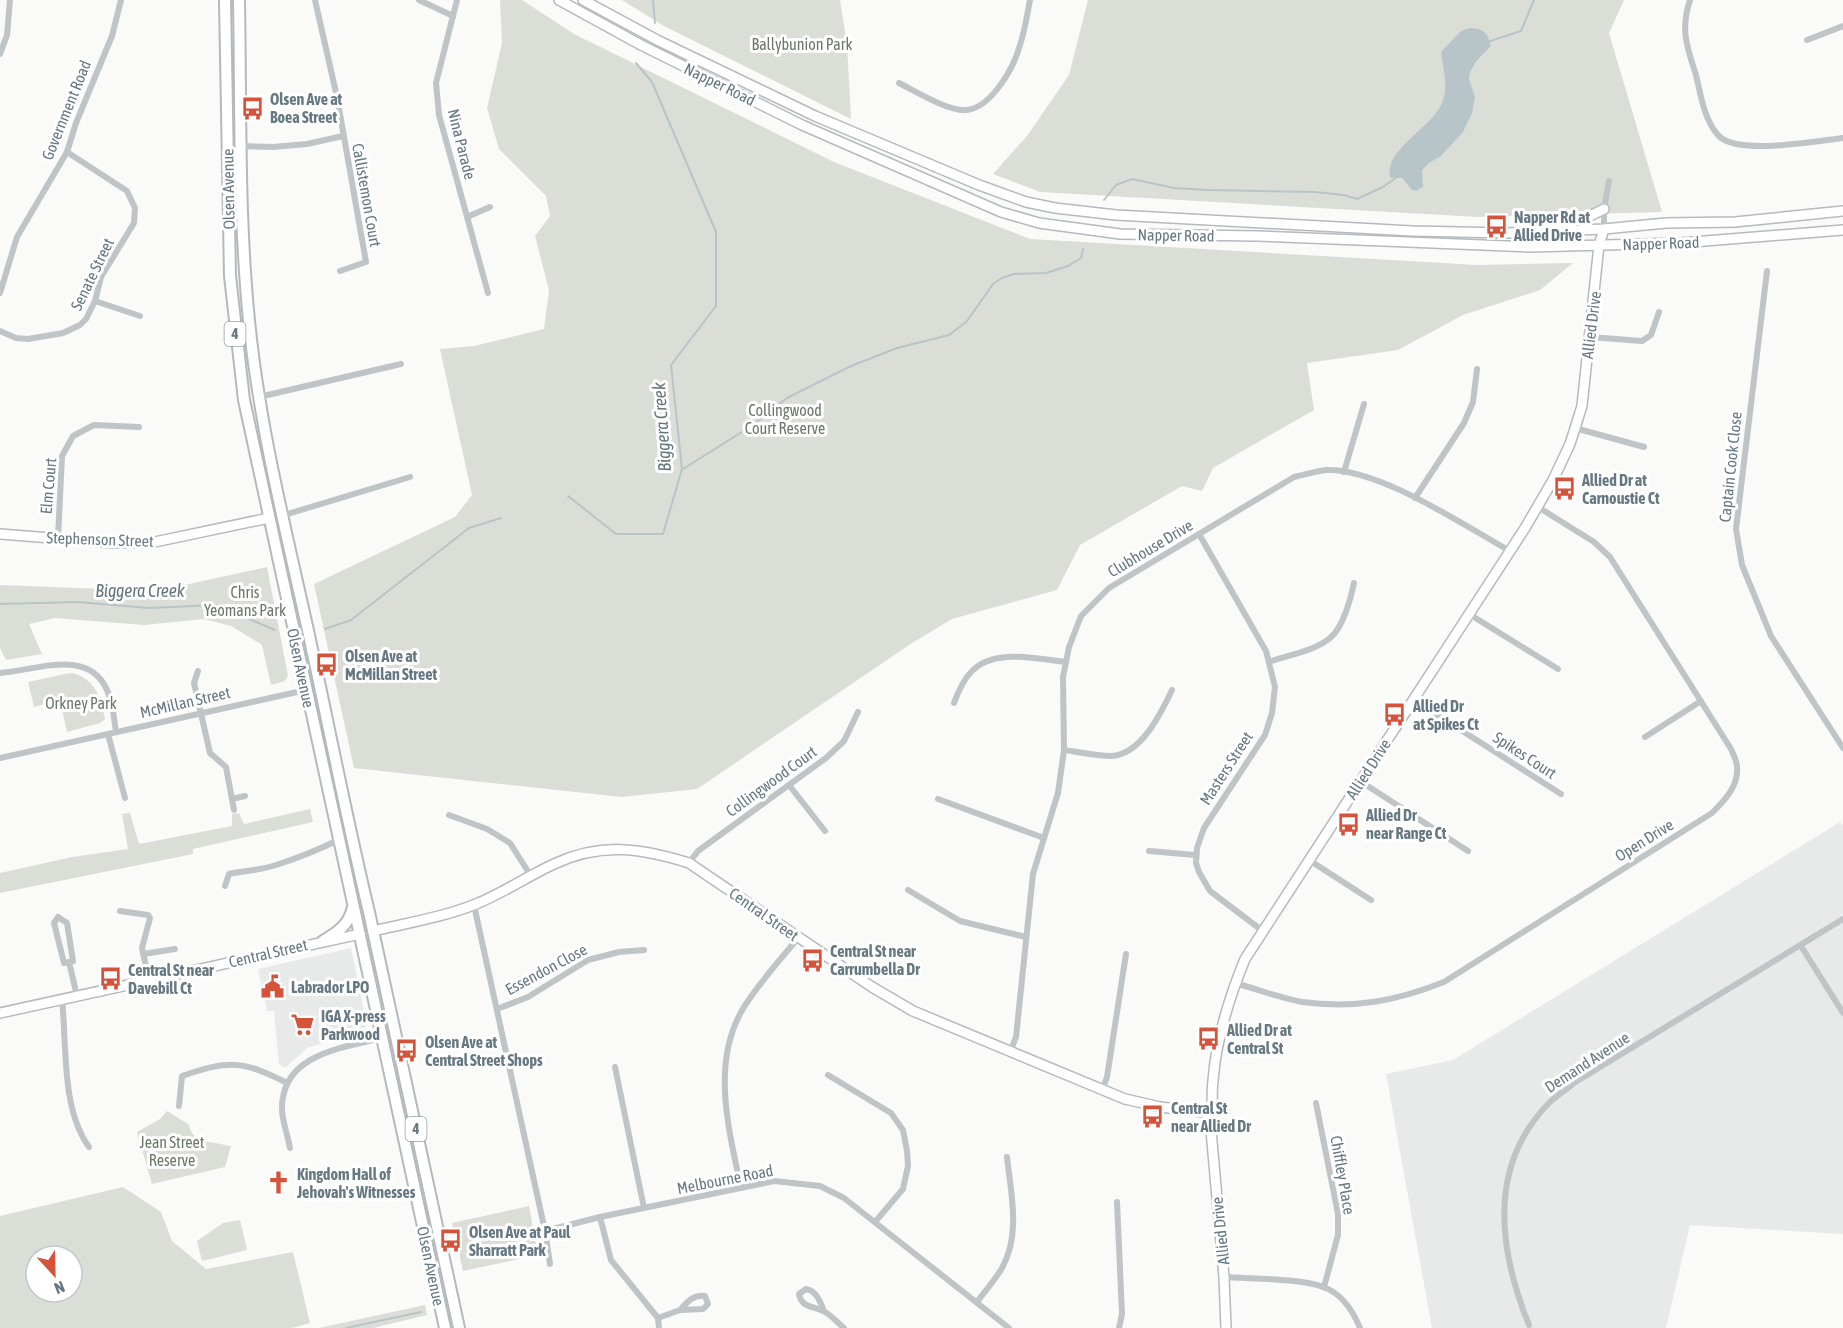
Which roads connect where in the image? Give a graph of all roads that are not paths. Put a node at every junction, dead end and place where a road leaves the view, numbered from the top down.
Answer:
1 (10, 0) edge
2 (121, 0) edge
3 (225, 0) edge
4 (239, 0) edge
5 (315, 0) edge
6 (419, 0) edge
7 (457, 0) edge
8 (559, 0) edge
9 (583, 0) edge
10 (1030, 0) edge
11 (1690, 0) edge
12 (453, 16) junction
13 (1843, 26) edge
14 (1807, 40) dead end
15 (0, 54) edge
16 (898, 83) dead end
17 (343, 136) junction
18 (1843, 138) edge
19 (242, 146) junction
20 (227, 147) junction
21 (67, 152) junction
22 (1609, 181) dead end
23 (490, 207) dead end
24 (1604, 209) junction
25 (1843, 211) edge
26 (467, 217) junction
27 (1604, 230) junction
28 (1843, 230) edge
29 (1529, 232) junction
30 (1599, 245) junction
31 (340, 271) dead end
32 (1767, 271) dead end
33 (0, 292) edge
34 (488, 294) dead end
35 (95, 301) junction
36 (1659, 312) dead end
37 (140, 316) dead end
38 (0, 331) edge
39 (1590, 337) junction
40 (401, 364) dead end
41 (1477, 369) dead end
42 (259, 397) junction
43 (1364, 404) dead end
44 (139, 427) dead end
45 (1575, 429) junction
46 (1644, 447) dead end
47 (1344, 472) junction
48 (410, 477) dead end
49 (1415, 498) junction
50 (1538, 507) junction
51 (283, 516) junction
52 (269, 518) junction
53 (0, 534) edge
54 (1199, 534) junction
55 (58, 538) junction
56 (1510, 551) junction
57 (1354, 583) dead end
58 (1469, 614) junction
59 (1269, 662) junction
60 (1066, 663) junction
61 (1558, 669) dead end
62 (198, 671) dead end
63 (0, 673) edge
64 (306, 690) junction
65 (1172, 690) dead end
66 (1414, 700) junction
67 (1701, 701) junction
68 (954, 703) dead end
69 (858, 712) dead end
70 (199, 713) junction
71 (116, 732) junction
72 (108, 734) junction
73 (1645, 737) dead end
74 (1843, 748) edge
75 (1064, 750) junction
76 (0, 758) edge
77 (1360, 781) junction
78 (789, 785) junction
79 (1561, 794) dead end
80 (246, 796) dead end
81 (125, 798) dead end
82 (232, 799) junction
83 (938, 799) dead end
84 (234, 810) dead end
85 (449, 815) dead end
86 (825, 831) dead end
87 (1044, 838) junction
88 (338, 840) junction
89 (1149, 851) dead end
90 (1468, 851) dead end
91 (1195, 855) junction
92 (1309, 860) junction
93 (689, 862) junction
94 (531, 876) junction
95 (225, 886) dead end
96 (908, 890) dead end
97 (1371, 900) dead end
98 (474, 905) junction
99 (354, 907) junction
100 (120, 910) dead end
101 (1843, 919) edge
102 (373, 931) junction
103 (1264, 932) junction
104 (360, 933) junction
105 (1026, 937) junction
106 (798, 938) junction
107 (323, 941) junction
108 (1801, 946) junction
109 (175, 949) dead end
110 (644, 950) dead end
111 (143, 954) junction
112 (1126, 954) dead end
113 (69, 962) junction
114 (149, 980) junction
115 (1235, 983) junction
116 (77, 996) junction
117 (62, 999) junction
118 (497, 1009) junction
119 (0, 1013) edge
120 (1843, 1013) edge
121 (382, 1038) junction
122 (1010, 1052) junction
123 (615, 1067) dead end
124 (828, 1075) dead end
125 (287, 1083) junction
126 (1102, 1090) junction
127 (1316, 1103) dead end
128 (179, 1106) dead end
129 (1212, 1113) junction
130 (89, 1147) dead end
131 (290, 1148) dead end
132 (1007, 1157) dead end
133 (741, 1188) junction
134 (1118, 1202) dead end
135 (644, 1208) junction
136 (600, 1217) junction
137 (875, 1222) junction
138 (545, 1231) junction
139 (550, 1264) dead end
140 (1224, 1277) junction
141 (1324, 1287) junction
142 (977, 1302) junction
143 (680, 1310) dead end
144 (824, 1311) dead end
145 (658, 1318) junction
146 (1529, 1325) dead end
147 (445, 1328) edge
148 (459, 1328) edge
149 (659, 1328) edge
150 (844, 1328) edge
151 (1009, 1328) edge
152 (1119, 1328) edge
153 (1226, 1328) edge
154 (1360, 1328) edge

1 - 15 street
2 - 21 street, Government Road
3 - 20 main road, Olsen Avenue / 4
4 - 19 main road, Olsen Avenue / 4
5 - 17 street, Callistemon Court
6 - 12 street
7 - 12 street, Nina Parade
8 - 30 main road, Napper Road
9 - 29 main road, Napper Road
10 - 16 street
11 - 18 street
12 - 26 street, Nina Parade
13 - 14 street
17 - 19 street
17 - 31 street, Callistemon Court
19 - 20 street
19 - 42 main road, Olsen Avenue / 4
20 - 52 main road, Olsen Avenue / 4
21 - 33 street, Government Road
21 - 35 street, Senate Street
22 - 24 street
23 - 26 street
24 - 27 street
24 - 29 main road
25 - 27 main road, Napper Road
26 - 34 street, Nina Parade
27 - 29 main road, Napper Road
27 - 30 main road, Allied Drive
28 - 30 main road, Napper Road
30 - 39 main road, Allied Drive
32 - 74 street, Captain Cook Close
35 - 37 street
35 - 38 street, Senate Street
36 - 39 street
39 - 45 main road, Allied Drive
40 - 42 street
41 - 49 street
42 - 51 main road, Olsen Avenue / 4
43 - 47 street
44 - 55 street, Elm Court
45 - 46 street
45 - 50 main road, Allied Drive
47 - 49 street, Clubhouse Drive
47 - 54 street, Clubhouse Drive
48 - 51 street
49 - 56 street, Clubhouse Drive
50 - 56 main road, Allied Drive
50 - 67 street, Open Drive
51 - 52 street
51 - 102 main road, Olsen Avenue / 4
52 - 55 main road, Stephenson Street
52 - 64 main road, Olsen Avenue / 4
53 - 55 main road, Stephenson Street
54 - 59 street, Masters Street
54 - 60 street, Clubhouse Drive
56 - 58 main road, Allied Drive
57 - 59 street
58 - 61 street
58 - 66 main road, Allied Drive
59 - 91 street, Masters Street
60 - 68 street
60 - 75 street, Clubhouse Drive
62 - 70 street
63 - 71 street
64 - 70 street, McMillan Street
64 - 88 main road, Olsen Avenue / 4
65 - 75 street
66 - 77 main road, Allied Drive
66 - 79 street, Spikes Court
67 - 73 street
67 - 115 street, Open Drive
69 - 78 street, Collingwood Court
70 - 71 street, McMillan Street
70 - 82 street
71 - 72 street, McMillan Street
72 - 76 street, McMillan Street
72 - 81 street
75 - 87 street, Clubhouse Drive
77 - 90 street
77 - 92 main road, Allied Drive
78 - 86 street
78 - 93 street, Collingwood Court
80 - 82 street
82 - 84 street
83 - 87 street
85 - 94 street
87 - 105 street, Clubhouse Drive
88 - 95 street
88 - 99 main road, Olsen Avenue / 4
89 - 91 street
91 - 103 street
92 - 97 street
92 - 103 main road, Allied Drive
93 - 94 main road, Central Street
93 - 106 main road, Central Street
94 - 98 main road, Central Street
96 - 105 street
98 - 102 main road, Central Street
98 - 118 street
99 - 104 main road, Olsen Avenue / 4
99 - 107 main road
100 - 111 street
101 - 108 street, Demand Avenue
102 - 104 main road
102 - 148 main road, Olsen Avenue / 4
103 - 115 main road, Allied Drive
104 - 107 main road, Central Street
104 - 121 main road, Olsen Avenue / 4
105 - 122 street, Clubhouse Drive
106 - 122 main road, Central Street
106 - 133 street
107 - 114 main road, Central Street
108 - 120 street
108 - 146 street, Demand Avenue
109 - 111 street
110 - 118 street, Essendon Close
111 - 114 street
112 - 126 street
113 - 113 street
113 - 116 street
114 - 116 main road, Central Street
115 - 129 main road, Allied Drive
116 - 117 main road, Central Street
117 - 119 main road, Central Street
117 - 130 street
118 - 138 street
121 - 125 street
121 - 147 main road, Olsen Avenue / 4
122 - 126 main road, Central Street
123 - 135 street
124 - 137 street
125 - 128 street
125 - 131 street
126 - 129 main road, Central Street
127 - 141 street, Chiffley Place
129 - 140 main road, Allied Drive
132 - 142 street
133 - 135 street, Melbourne Road
133 - 137 street, Melbourne Road
134 - 152 street
135 - 136 street, Melbourne Road
136 - 138 street, Melbourne Road
136 - 145 street
137 - 142 street, Melbourne Road
138 - 139 street
140 - 141 street
140 - 153 main road, Allied Drive
141 - 154 street
142 - 151 street, Melbourne Road
143 - 145 street
144 - 150 street
145 - 149 street

